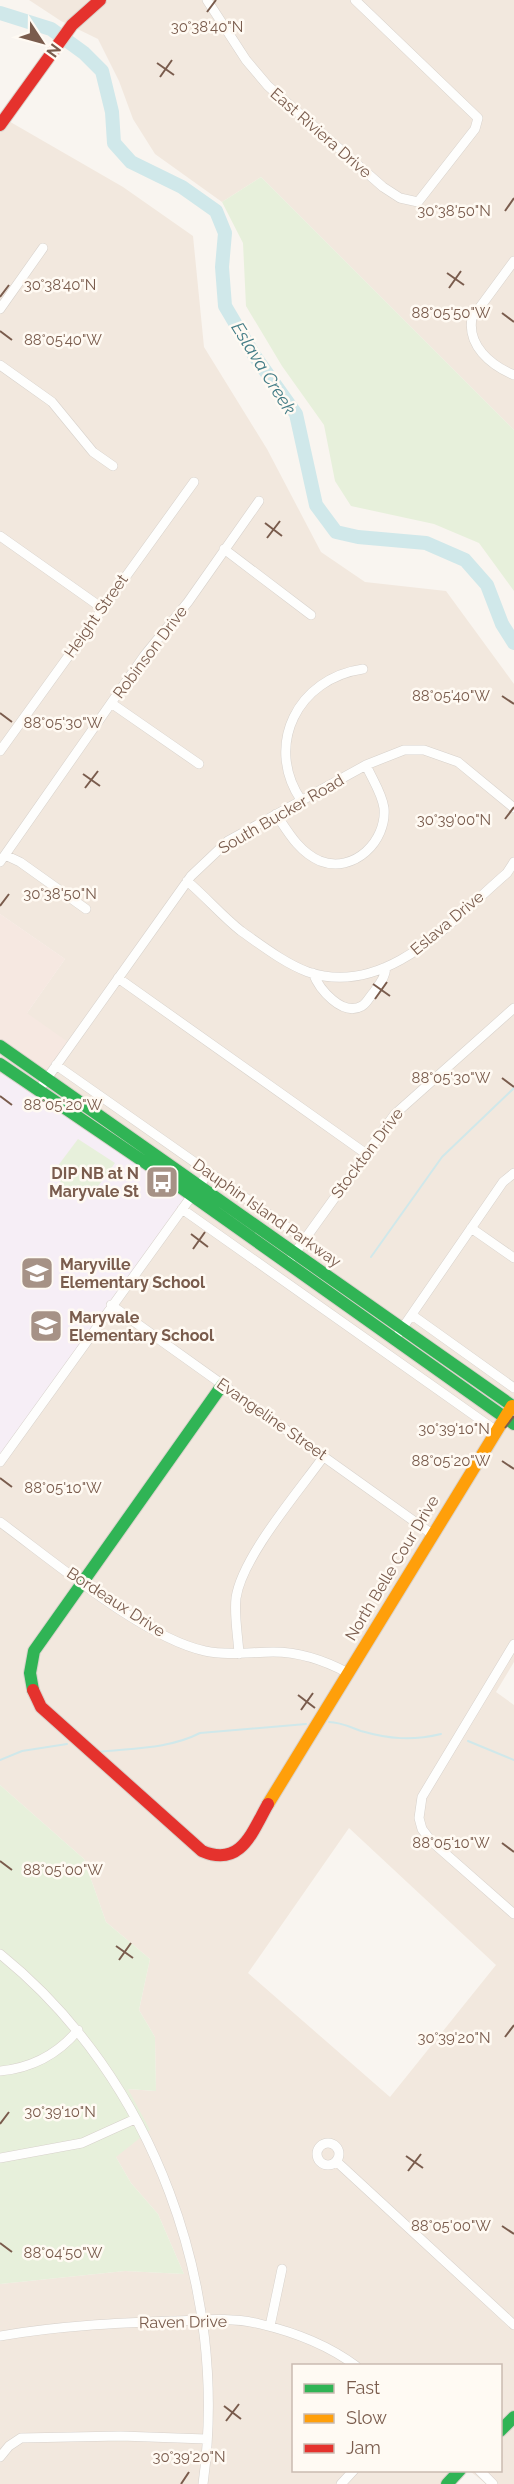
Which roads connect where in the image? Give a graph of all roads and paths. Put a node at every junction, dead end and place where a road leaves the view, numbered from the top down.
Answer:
1 (100, 0) edge
2 (207, 0) edge
3 (354, 0) edge
4 (0, 125) edge
5 (43, 248) dead end
6 (514, 261) edge
7 (0, 309) edge
8 (0, 365) edge
9 (514, 375) edge
10 (113, 466) dead end
11 (194, 482) dead end
12 (259, 501) dead end
13 (0, 536) edge
14 (224, 549) junction
15 (102, 608) junction
16 (310, 615) dead end
17 (363, 669) dead end
18 (111, 703) junction
19 (0, 751) edge
20 (199, 764) dead end
21 (366, 765) junction
22 (301, 800) junction
23 (514, 808) edge
24 (276, 814) junction
25 (2, 859) edge
26 (514, 862) edge
27 (187, 882) junction
28 (86, 909) dead end
29 (386, 967) junction
30 (313, 973) junction
31 (117, 978) junction
32 (514, 1008) edge
33 (5, 1050) edge
34 (1, 1065) edge
35 (57, 1065) junction
36 (47, 1079) junction
37 (39, 1090) junction
38 (365, 1154) junction
39 (209, 1172) junction
40 (514, 1173) edge
41 (195, 1190) junction
42 (182, 1209) junction
43 (471, 1228) junction
44 (304, 1239) junction
45 (295, 1252) junction
46 (514, 1258) edge
47 (287, 1264) junction
48 (111, 1305) junction
49 (412, 1315) junction
50 (403, 1328) junction
51 (394, 1339) junction
52 (223, 1384) junction
53 (514, 1388) edge
54 (513, 1406) edge
55 (509, 1420) edge
56 (495, 1430) junction
57 (324, 1456) junction
58 (0, 1462) edge
59 (0, 1522) edge
60 (432, 1534) junction
61 (83, 1582) junction
62 (514, 1644) edge
63 (239, 1654) junction
64 (348, 1673) junction
65 (514, 1914) edge
66 (0, 1954) edge
67 (78, 2030) junction
68 (0, 2071) edge
69 (135, 2119) junction
70 (0, 2158) edge
71 (336, 2161) dead end
72 (282, 2269) dead end
73 (201, 2320) junction
74 (514, 2325) edge
75 (270, 2326) junction
76 (0, 2336) edge
77 (354, 2364) edge
78 (514, 2417) edge
79 (502, 2430) edge
80 (206, 2439) junction
81 (0, 2457) edge
82 (352, 2472) edge
83 (458, 2472) edge
84 (480, 2472) edge
85 (203, 2484) edge
86 (341, 2484) edge
87 (447, 2484) edge
88 (493, 2484) edge

1 - 4 street
2 - 3 street, East Riviera Drive
5 - 7 street
6 - 9 street
8 - 10 street
11 - 15 street, Height Street
12 - 14 street, Robinson Drive
13 - 15 street
14 - 16 street
14 - 18 street, Robinson Drive
15 - 19 street, Height Street
17 - 22 street
18 - 20 street
18 - 25 street, Robinson Drive
21 - 22 street, South Bucker Road
21 - 23 street, South Bucker Road
21 - 24 street
22 - 24 street, South Bucker Road
24 - 27 street, South Bucker Road
25 - 28 street
26 - 29 street, Eslava Drive
27 - 30 street, Eslava Drive
27 - 31 street, South Bucker Road
29 - 30 street, Eslava Drive
29 - 30 street
31 - 35 street, South Bucker Road
31 - 38 street
32 - 38 street, Stockton Drive
33 - 34 street
33 - 36 street, Dauphin Island Parkway
34 - 37 street, Dauphin Island Parkway
35 - 36 street, South Bucker Road
35 - 39 street
36 - 37 street, South Bucker Road
36 - 41 street, Dauphin Island Parkway
37 - 41 street, Dauphin Island Parkway
38 - 44 street, Stockton Drive
39 - 41 street
39 - 44 street
40 - 43 street
41 - 42 street
41 - 45 street, Dauphin Island Parkway
41 - 47 street, Dauphin Island Parkway
42 - 48 street
42 - 56 street
43 - 46 street
43 - 49 street
44 - 45 street, Stockton Drive
45 - 47 street, Stockton Drive
45 - 50 street, Dauphin Island Parkway
47 - 51 street, Dauphin Island Parkway
48 - 52 street, Evangeline Street
48 - 58 street
49 - 50 street
49 - 53 street
50 - 51 street
50 - 54 street, Dauphin Island Parkway
51 - 55 street, Dauphin Island Parkway
52 - 57 street, Evangeline Street
52 - 61 street
54 - 55 street, North Belle Cour Drive
55 - 56 street, North Belle Cour Drive
56 - 60 street, North Belle Cour Drive
57 - 60 street, Evangeline Street
57 - 63 street
59 - 61 street, Bordeaux Drive
60 - 64 street, North Belle Cour Drive
61 - 63 street, Bordeaux Drive
61 - 64 street, North Belle Cour Drive
62 - 65 street
63 - 64 street, Bordeaux Drive
66 - 67 street
67 - 68 street
67 - 69 street
69 - 70 street
69 - 73 street
71 - 74 street
72 - 75 street
73 - 75 street, Raven Drive
73 - 76 street, Raven Drive
73 - 80 street
75 - 77 street, Raven Drive
78 - 79 street
80 - 81 street
80 - 85 street
82 - 86 street
83 - 87 street
84 - 88 street

